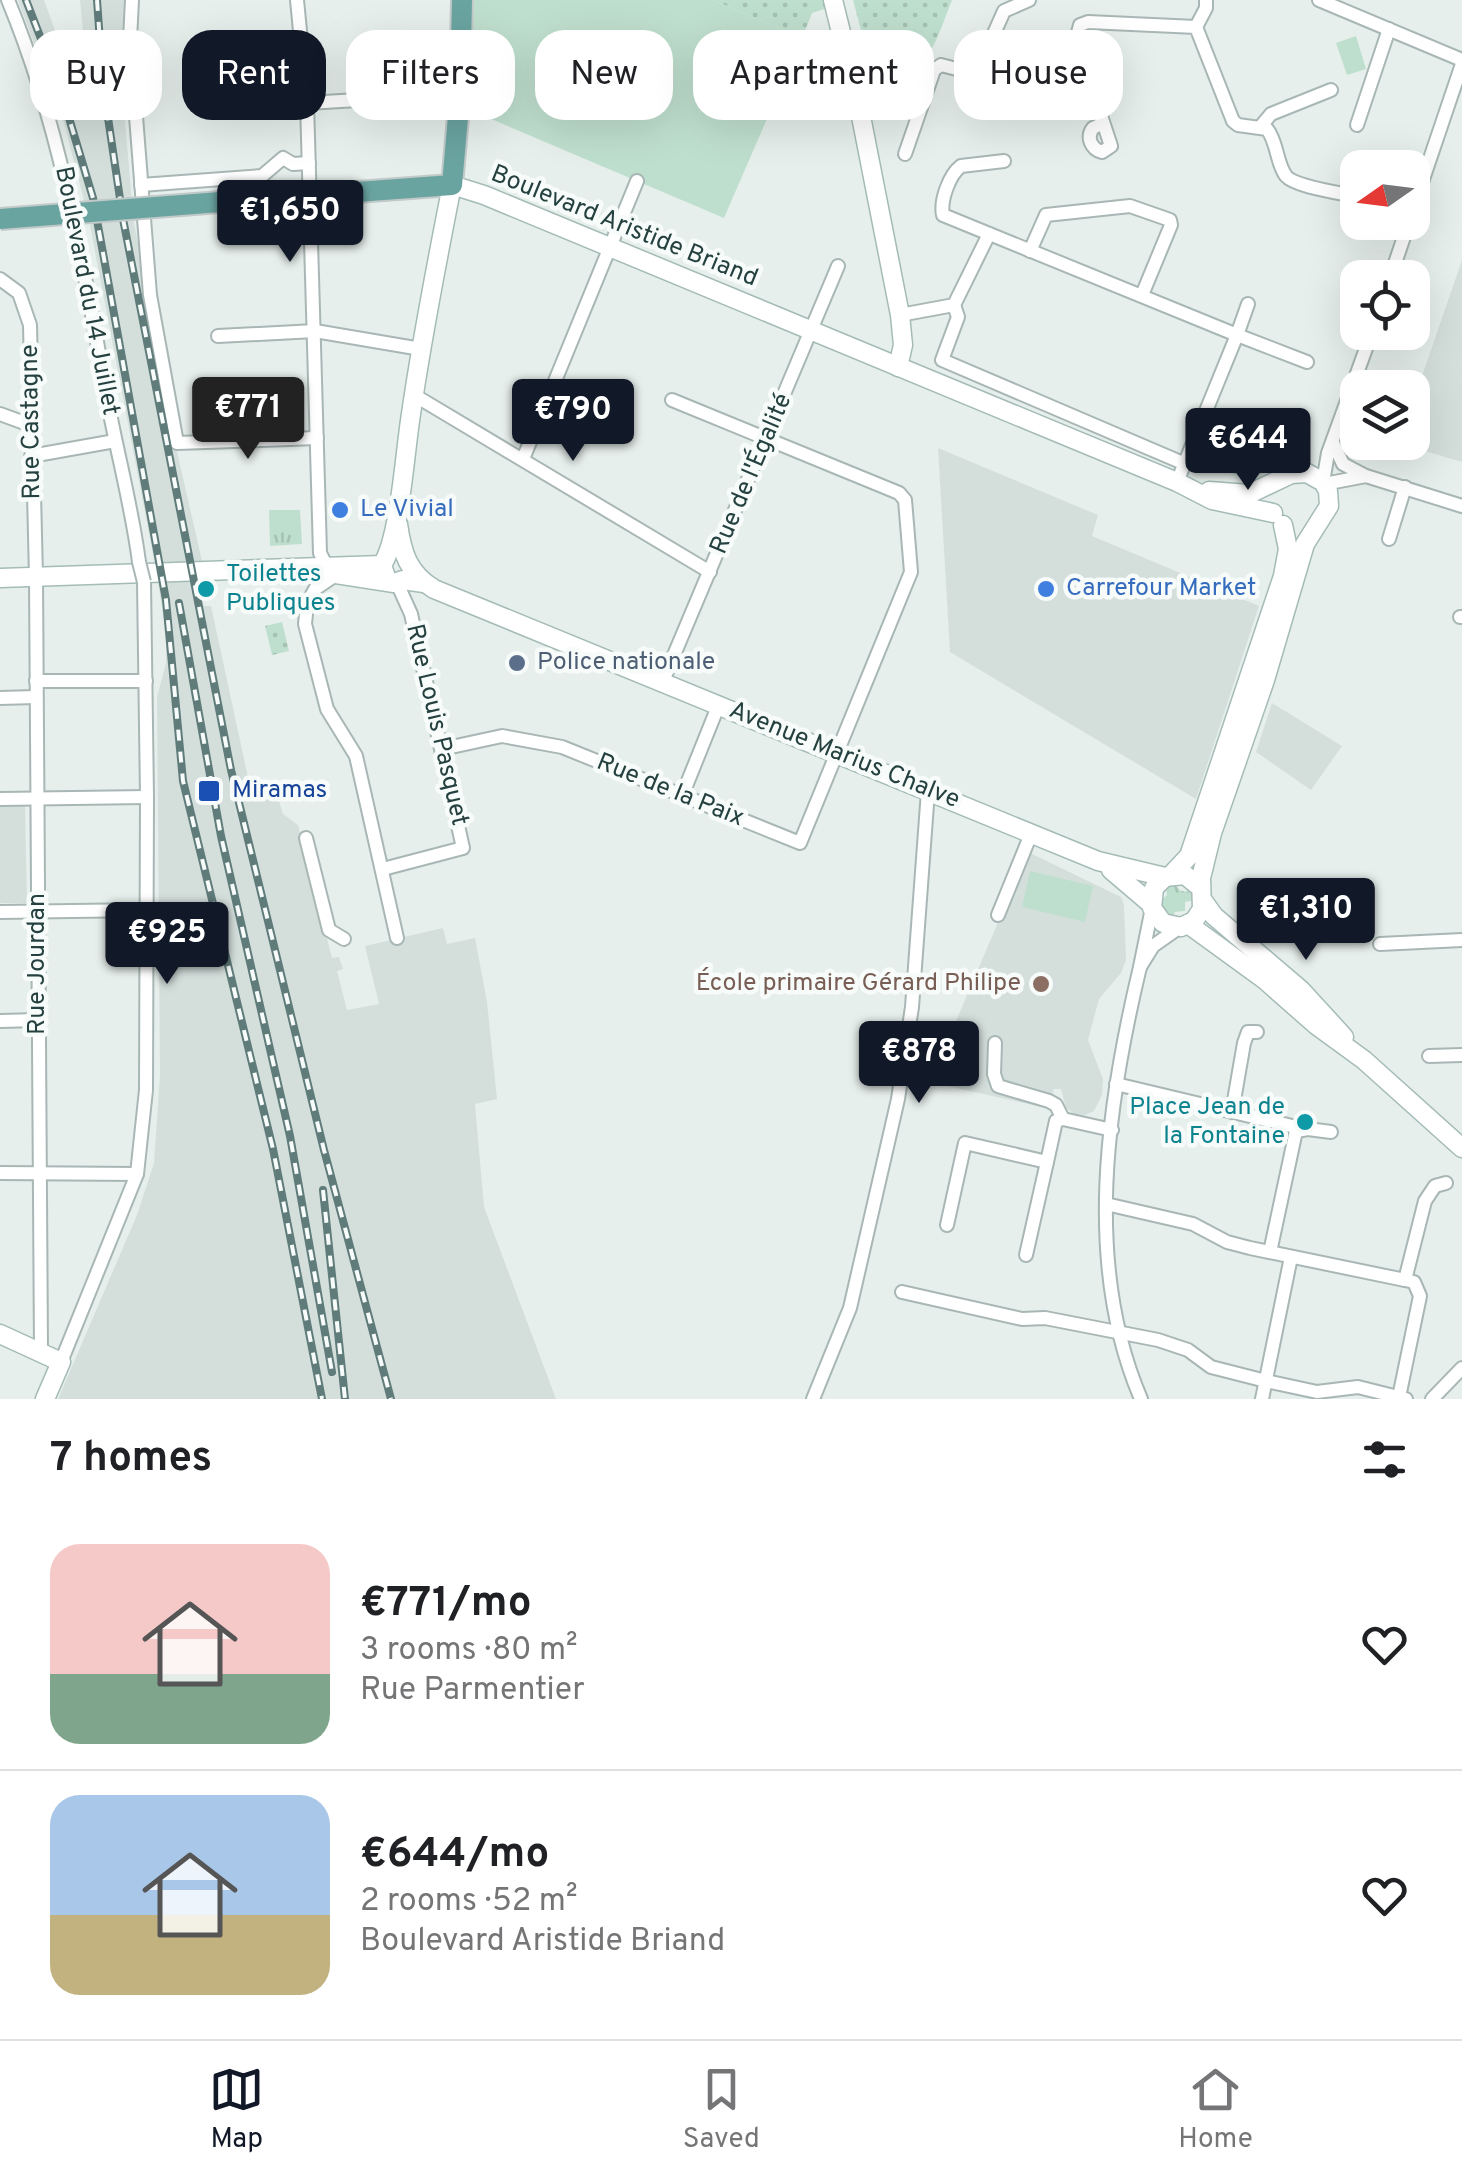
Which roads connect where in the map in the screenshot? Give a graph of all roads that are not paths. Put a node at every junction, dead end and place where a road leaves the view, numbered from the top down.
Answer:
1 (8, 0) edge
2 (132, 0) edge
3 (298, 0) edge
4 (462, 0) edge
5 (833, 0) edge
6 (1029, 0) edge
7 (1206, 0) edge
8 (1320, 0) edge
9 (1366, 0) edge
10 (1360, 16) junction
11 (1196, 27) junction
12 (1389, 28) junction
13 (301, 30) edge
14 (461, 30) edge
15 (840, 30) edge
16 (1462, 62) edge
17 (934, 71) edge
18 (1331, 90) dead end
19 (308, 120) edge
20 (458, 120) edge
21 (862, 120) edge
22 (917, 120) edge
23 (1103, 123) dead end
24 (1356, 125) dead end
25 (1260, 126) junction
26 (906, 154) dead end
27 (1430, 159) edge
28 (1004, 161) dead end
29 (309, 164) junction
30 (637, 182) dead end
31 (452, 184) junction
32 (141, 186) junction
33 (1340, 193) edge
34 (308, 196) junction
35 (0, 219) edge
36 (989, 234) junction
37 (610, 247) junction
38 (1030, 250) junction
39 (838, 266) dead end
40 (0, 278) edge
41 (1142, 295) junction
42 (954, 304) junction
43 (1248, 304) dead end
44 (900, 315) junction
45 (315, 331) junction
46 (812, 332) junction
47 (1237, 335) junction
48 (218, 336) dead end
49 (421, 349) junction
50 (1366, 350) edge
51 (1307, 362) dead end
52 (898, 367) junction
53 (414, 395) junction
54 (672, 400) dead end
55 (0, 414) edge
56 (30, 425) junction
57 (317, 438) junction
58 (766, 440) junction
59 (115, 441) junction
60 (1331, 448) junction
61 (31, 456) junction
62 (523, 459) junction
63 (1183, 463) junction
64 (1299, 472) junction
65 (1366, 476) junction
66 (1177, 482) junction
67 (1278, 482) junction
68 (1405, 487) junction
69 (1196, 490) junction
70 (1325, 490) junction
71 (1462, 506) edge
72 (1278, 519) junction
73 (1317, 526) junction
74 (1389, 539) dead end
75 (325, 569) junction
76 (396, 570) junction
77 (710, 572) junction
78 (36, 577) junction
79 (0, 578) edge
80 (663, 681) junction
81 (36, 682) junction
82 (146, 682) junction
83 (0, 698) edge
84 (36, 698) junction
85 (718, 704) junction
86 (442, 749) junction
87 (838, 753) junction
88 (928, 790) junction
89 (682, 796) junction
90 (147, 797) junction
91 (0, 799) edge
92 (37, 799) junction
93 (1031, 834) junction
94 (306, 838) dead end
95 (1098, 861) junction
96 (383, 869) junction
97 (1168, 876) junction
98 (1202, 895) junction
99 (1152, 906) junction
100 (146, 910) junction
101 (38, 911) junction
102 (0, 912) edge
103 (998, 916) dead end
104 (1185, 926) junction
105 (398, 938) dead end
106 (344, 939) dead end
107 (1462, 940) edge
108 (1380, 944) dead end
109 (1140, 967) junction
110 (38, 1020) junction
111 (0, 1021) edge
112 (1257, 1032) dead end
113 (995, 1042) dead end
114 (1429, 1056) dead end
115 (1462, 1056) edge
116 (1364, 1060) junction
117 (1116, 1084) junction
118 (1232, 1112) junction
119 (1063, 1119) junction
120 (1112, 1130) junction
121 (1296, 1131) junction
122 (1330, 1132) dead end
123 (1462, 1148) edge
124 (1046, 1162) junction
125 (0, 1173) edge
126 (40, 1174) junction
127 (137, 1174) junction
128 (1446, 1183) dead end
129 (1106, 1204) junction
130 (947, 1226) dead end
131 (1270, 1252) junction
132 (1026, 1255) dead end
133 (1291, 1256) junction
134 (1405, 1280) junction
135 (902, 1292) dead end
136 (1117, 1332) junction
137 (0, 1334) edge
138 (41, 1351) junction
139 (60, 1362) junction
140 (1462, 1368) edge
141 (1266, 1381) junction
142 (1445, 1393) edge
143 (46, 1396) edge
144 (1402, 1398) edge
145 (813, 1399) edge
146 (1141, 1399) edge
147 (1262, 1399) edge
148 (1432, 1399) edge

1 - 59 street, Boulevard du 14 Juillet
2 - 32 street
3 - 13 street
4 - 14 main road
5 - 15 main road
6 - 17 street
7 - 11 street
8 - 10 street
9 - 10 street
10 - 12 street
11 - 23 street
11 - 25 street
12 - 16 street
12 - 24 street
16 - 27 street
18 - 25 street
19 - 29 street
20 - 31 main road
21 - 44 main road
22 - 26 street
25 - 33 street
28 - 36 street
29 - 32 street
29 - 34 street
30 - 37 street
31 - 34 main road, Boulevard Aristide Briand
31 - 37 main road, Boulevard Aristide Briand
31 - 49 main road
32 - 57 street
34 - 35 main road, Boulevard Aristide Briand, bridge
34 - 45 street
36 - 38 street
36 - 42 street
37 - 46 main road, Boulevard Aristide Briand
37 - 62 street
38 - 41 street
38 - 41 street
39 - 46 street, Rue de l'Égalité
40 - 56 street, Rue Castagne
41 - 47 street
42 - 44 street
42 - 63 street
43 - 47 street
44 - 52 main road
45 - 48 street
45 - 49 street
45 - 57 street
46 - 52 main road, Boulevard Aristide Briand
46 - 58 street, Rue de l'Égalité
47 - 51 street
47 - 63 street
49 - 53 main road
50 - 60 street
52 - 66 main road, Boulevard Aristide Briand
53 - 62 street
53 - 76 main road
54 - 58 street
55 - 56 street
56 - 61 street, Rue Castagne
57 - 75 street
58 - 77 street, Rue de l'Égalité
58 - 87 street
59 - 61 street
59 - 82 street, Boulevard du 14 Juillet, bridge
60 - 64 street
60 - 65 street
60 - 70 street
61 - 78 street, Rue Castagne
62 - 77 street
63 - 66 street
64 - 67 main road
64 - 70 main road
65 - 68 street
65 - 70 street
66 - 69 main road, Boulevard Aristide Briand
67 - 69 main road, Boulevard Aristide Briand
67 - 72 main road
68 - 71 street
68 - 74 street
69 - 72 main road, Boulevard Aristide Briand
70 - 73 main road
72 - 73 main road
72 - 97 main road
73 - 98 main road
75 - 76 main road
75 - 76 main road
75 - 78 main road
75 - 96 street
76 - 80 main road, Avenue Marius Chalve
76 - 86 street, Rue Louis Pasquet
77 - 80 street, Rue de l'Égalité
78 - 79 main road
78 - 81 street, Rue Jourdan
80 - 85 main road, Avenue Marius Chalve
81 - 82 street
81 - 84 street, Rue Jourdan
82 - 90 street, Boulevard du 14 Juillet
83 - 84 street
84 - 92 street, Rue Jourdan
85 - 87 main road, Avenue Marius Chalve
85 - 89 street
86 - 89 street, Rue de la Paix
86 - 96 street, Rue Louis Pasquet
87 - 88 main road, Avenue Marius Chalve
87 - 89 street, Rue de la Paix
88 - 93 main road, Avenue Marius Chalve
88 - 145 street
90 - 92 street
90 - 100 street, Boulevard du 14 Juillet
91 - 92 street
92 - 101 street, Rue Jourdan
93 - 95 main road, Avenue Marius Chalve
93 - 103 street
94 - 106 street
95 - 97 main road, Avenue Marius Chalve
95 - 99 main road, Avenue Marius Chalve
96 - 105 street
97 - 98 main road
97 - 99 main road
98 - 104 main road
98 - 116 main road
99 - 104 main road
99 - 109 street
100 - 101 street
100 - 127 street, Boulevard du 14 Juillet
101 - 102 street
101 - 110 street, Rue Jourdan
104 - 109 street
104 - 116 main road
107 - 108 street
109 - 117 street
110 - 111 street
110 - 126 street, Rue Jourdan
112 - 118 street
113 - 119 street
114 - 115 street
116 - 123 main road
117 - 118 street
117 - 120 street
118 - 121 street
119 - 120 street
119 - 124 street
120 - 129 street
121 - 122 street
121 - 131 street
124 - 130 street
124 - 132 street
125 - 126 street
126 - 127 street
126 - 138 street, Rue Jourdan
127 - 139 street, Boulevard du 14 Juillet
128 - 134 street
129 - 131 street
129 - 136 street
131 - 133 street
133 - 134 street
133 - 141 street
134 - 144 street
135 - 136 street
136 - 141 street
136 - 146 street
137 - 138 main road
138 - 139 main road
138 - 143 main road
139 - 143 main road
140 - 142 street
141 - 144 street
141 - 147 street
142 - 148 street

